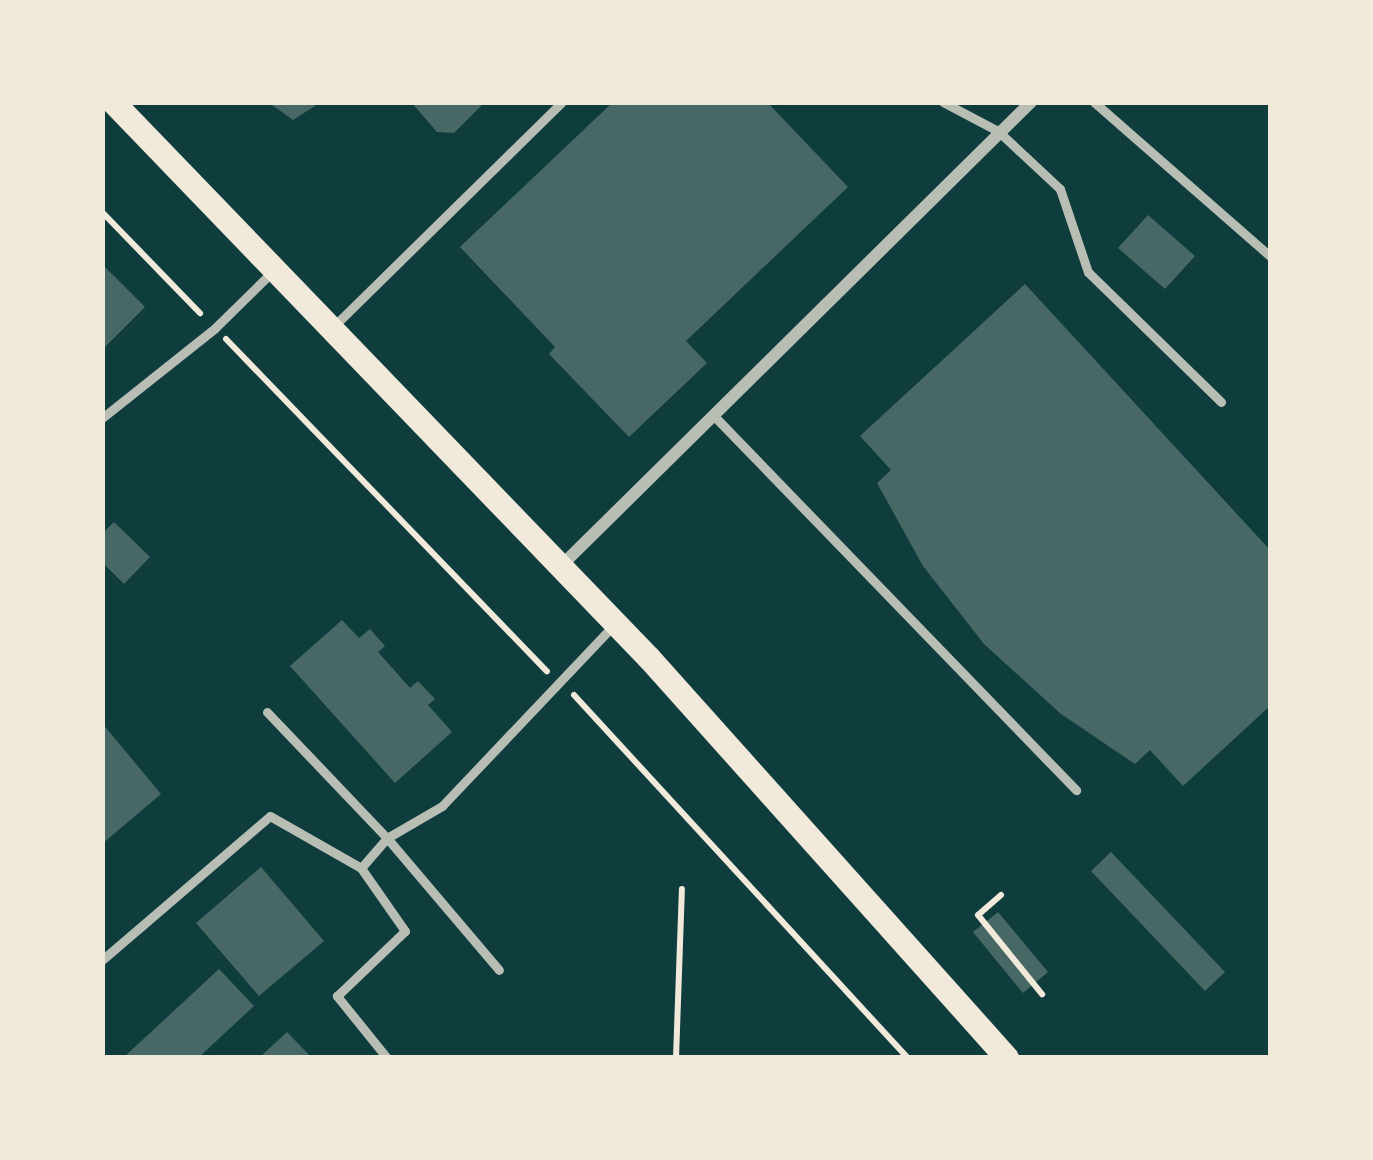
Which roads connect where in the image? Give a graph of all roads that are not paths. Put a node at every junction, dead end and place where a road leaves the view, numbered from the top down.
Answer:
1 (113, 102) edge
2 (562, 102) edge
3 (943, 102) edge
4 (1030, 102) edge
5 (1094, 102) edge
6 (998, 131) junction
7 (1271, 257) edge
8 (275, 269) junction
9 (333, 327) junction
10 (1221, 402) dead end
11 (102, 418) edge
12 (716, 418) junction
13 (560, 568) junction
14 (615, 624) junction
15 (267, 712) dead end
16 (1076, 790) dead end
17 (387, 838) junction
18 (361, 868) junction
19 (102, 960) edge
20 (499, 970) dead end
21 (388, 1058) edge
22 (1007, 1058) edge

1 - 8 main road
2 - 9 lane
3 - 6 lane
4 - 6 street
5 - 7 lane
6 - 10 lane
6 - 12 street
8 - 9 main road
8 - 11 lane
9 - 13 main road
12 - 13 street
12 - 16 lane
13 - 14 main road
14 - 17 lane
14 - 22 main road
15 - 17 lane
17 - 18 lane
17 - 20 lane
18 - 19 lane
18 - 21 lane

